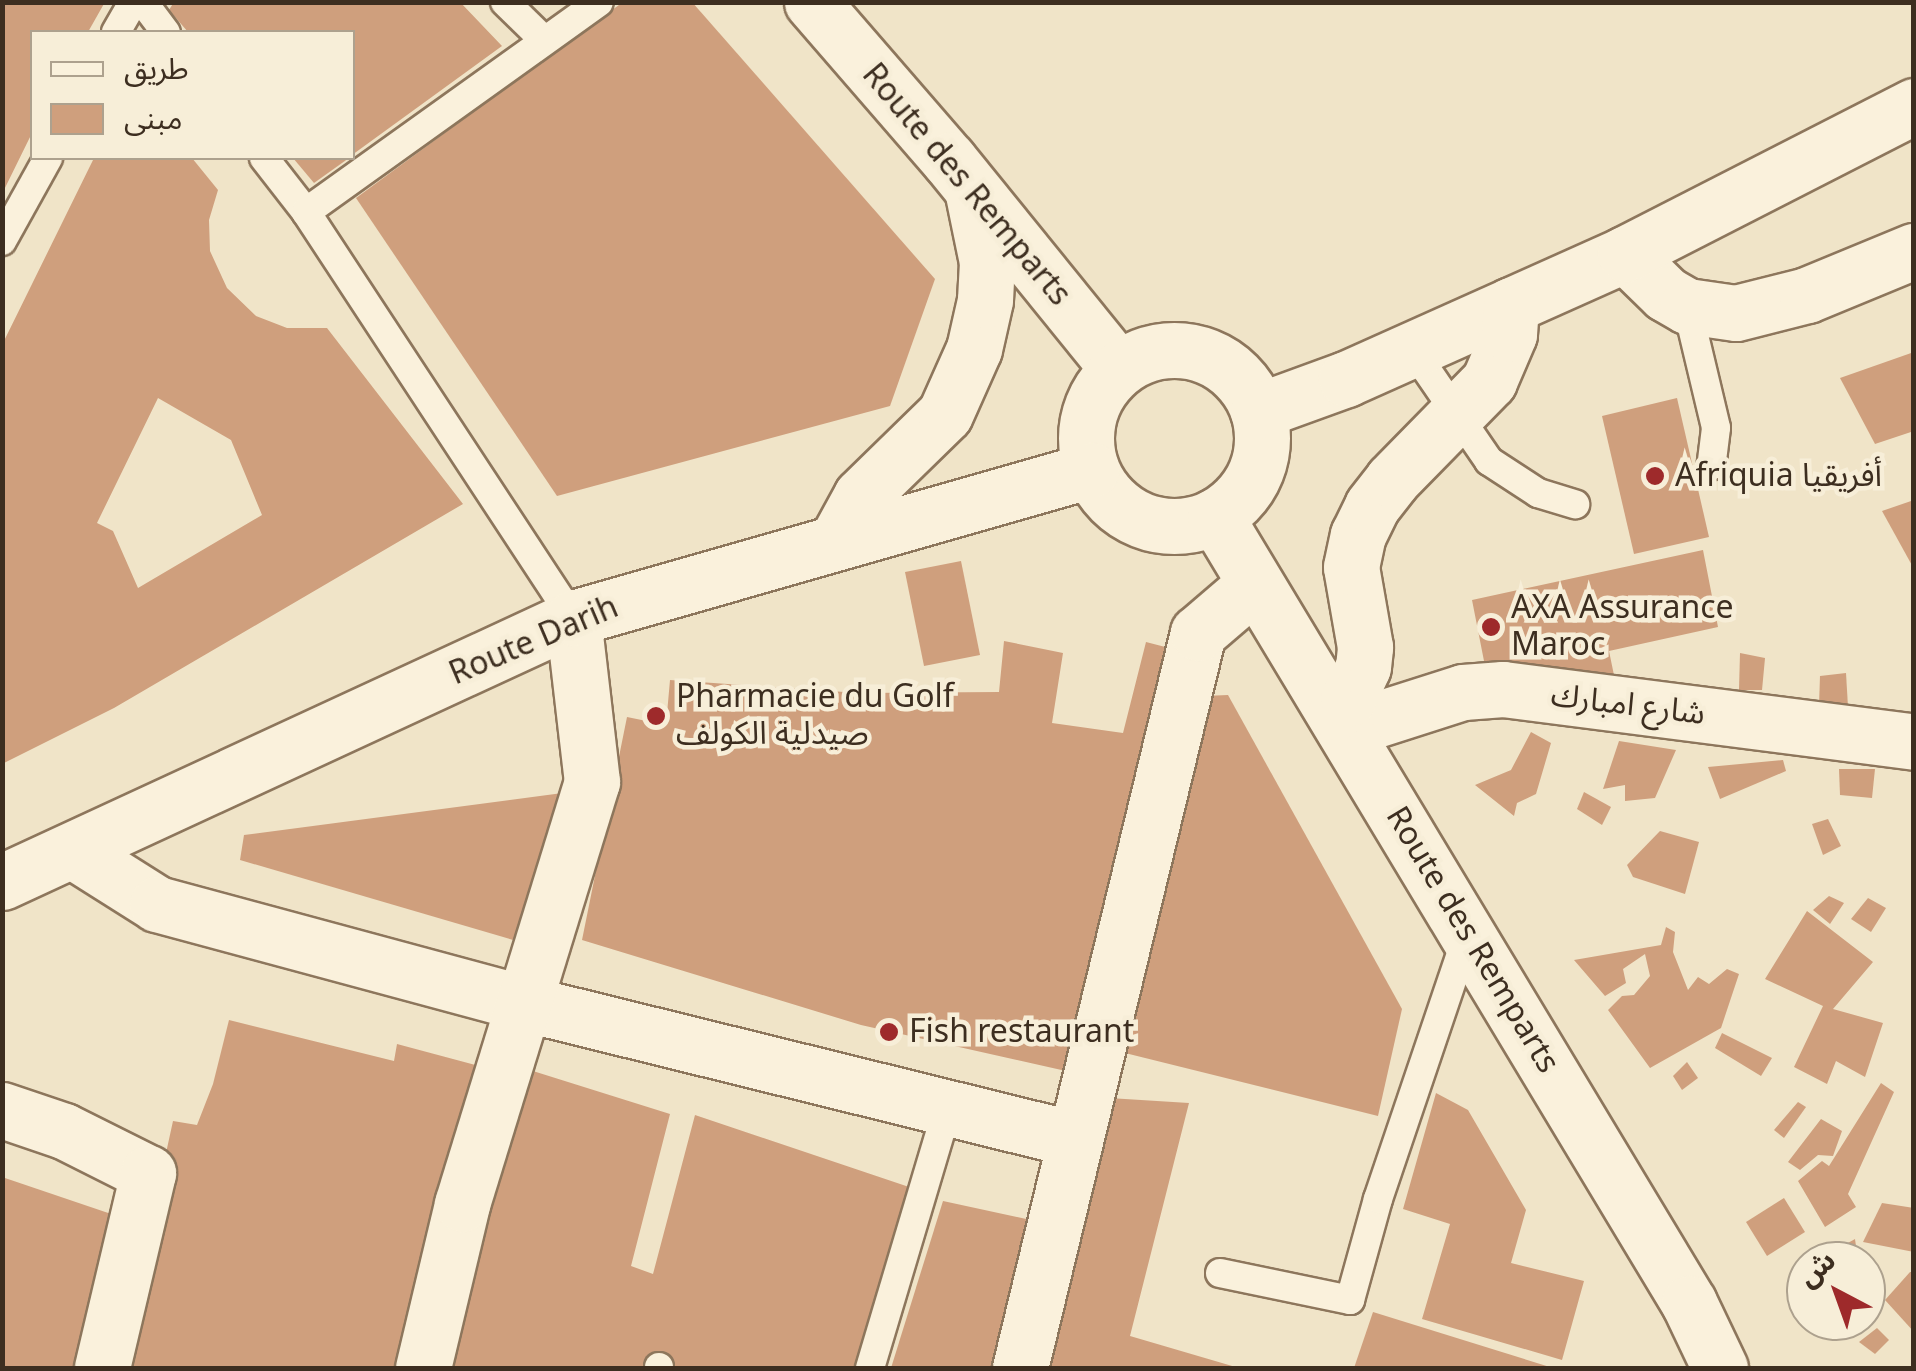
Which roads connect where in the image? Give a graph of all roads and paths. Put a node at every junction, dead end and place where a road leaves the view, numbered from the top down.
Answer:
1 (133, 2) edge
2 (143, 2) edge
3 (504, 2) edge
4 (599, 2) edge
5 (812, 2) edge
6 (117, 30) edge
7 (164, 30) edge
8 (544, 40) junction
9 (1914, 106) edge
10 (47, 160) edge
11 (266, 160) edge
12 (971, 186) junction
13 (306, 212) junction
14 (2, 242) edge
15 (1914, 251) edge
16 (1625, 254) junction
17 (1511, 305) junction
18 (1687, 306) junction
19 (1413, 350) junction
20 (1118, 370) junction
21 (1258, 411) junction
22 (1458, 414) junction
23 (1711, 466) dead end
24 (1092, 470) junction
25 (1575, 504) dead end
26 (1215, 516) junction
27 (837, 540) junction
28 (1254, 585) junction
29 (573, 618) junction
30 (1341, 721) junction
31 (1914, 742) edge
32 (73, 851) junction
33 (2, 882) edge
34 (1468, 934) junction
35 (526, 1004) junction
36 (948, 1108) junction
37 (2, 1110) edge
38 (1074, 1139) junction
39 (1220, 1273) dead end
40 (102, 1368) edge
41 (423, 1368) edge
42 (870, 1368) edge
43 (1020, 1368) edge
44 (1720, 1368) edge

1 - 6 lane
2 - 7 lane
3 - 8 lane
4 - 8 lane
5 - 12 street, Route des Remparts
8 - 13 lane
9 - 16 street
10 - 14 lane
11 - 13 lane
12 - 20 street, Route des Remparts
12 - 27 street
13 - 29 lane
15 - 18 street
16 - 17 street
16 - 18 street
17 - 19 street
17 - 22 street
18 - 23 lane
19 - 21 street
19 - 22 lane
20 - 21 street
20 - 24 street
21 - 26 street
22 - 25 lane
22 - 30 street
24 - 26 street
24 - 27 street, Route Darih
26 - 28 street, Route des Remparts
27 - 29 street, Route Darih
28 - 30 street, Route des Remparts
28 - 38 street
29 - 32 street, Route Darih
29 - 35 street
30 - 31 street, شارع امبارك
30 - 34 street, Route des Remparts
32 - 33 street, Route Darih
32 - 35 street
34 - 39 lane
34 - 44 street, Route des Remparts
35 - 36 street
35 - 41 street
36 - 38 street
36 - 42 lane
37 - 40 street
38 - 43 street

